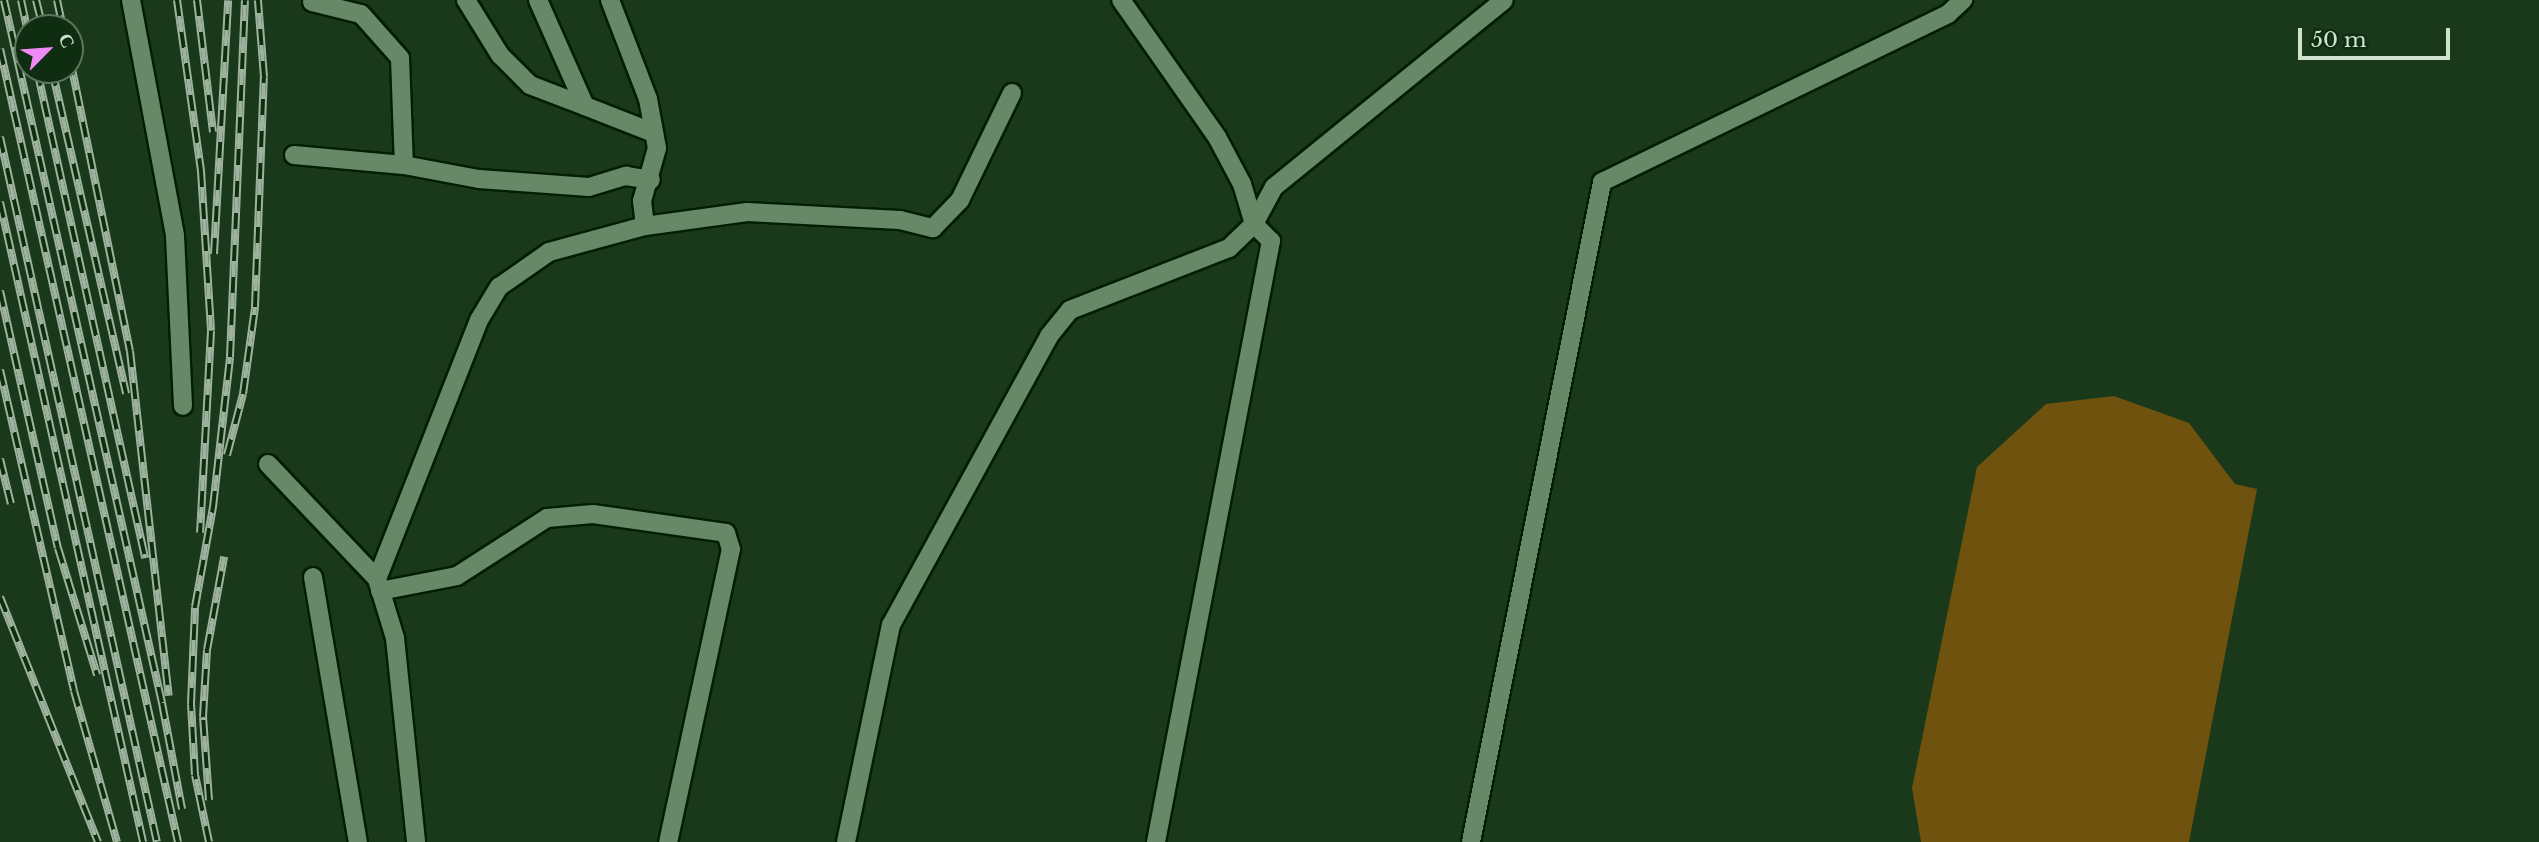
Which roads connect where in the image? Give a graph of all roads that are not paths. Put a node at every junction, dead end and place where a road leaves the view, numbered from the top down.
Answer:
1 (131, 0) edge
2 (466, 0) edge
3 (538, 0) edge
4 (610, 0) edge
5 (1121, 0) edge
6 (1504, 0) edge
7 (1963, 0) edge
8 (312, 2) dead end
9 (1012, 93) dead end
10 (585, 106) junction
11 (654, 133) junction
12 (294, 155) dead end
13 (404, 165) junction
14 (651, 180) junction
15 (1254, 223) junction
16 (645, 226) junction
17 (183, 406) dead end
18 (268, 464) dead end
19 (313, 577) dead end
20 (378, 585) junction
21 (358, 842) edge
22 (416, 842) edge
23 (668, 842) edge
24 (846, 842) edge
25 (1156, 842) edge
26 (1471, 842) edge

1 - 17 street
2 - 10 street
3 - 10 street
4 - 11 street
5 - 15 street
6 - 15 street
7 - 26 street
8 - 13 street
9 - 16 street
10 - 11 street
11 - 14 street
12 - 13 street
13 - 14 street
14 - 16 street
15 - 24 street
15 - 25 street
16 - 20 street
18 - 20 street
19 - 21 street
20 - 22 street
20 - 23 street

